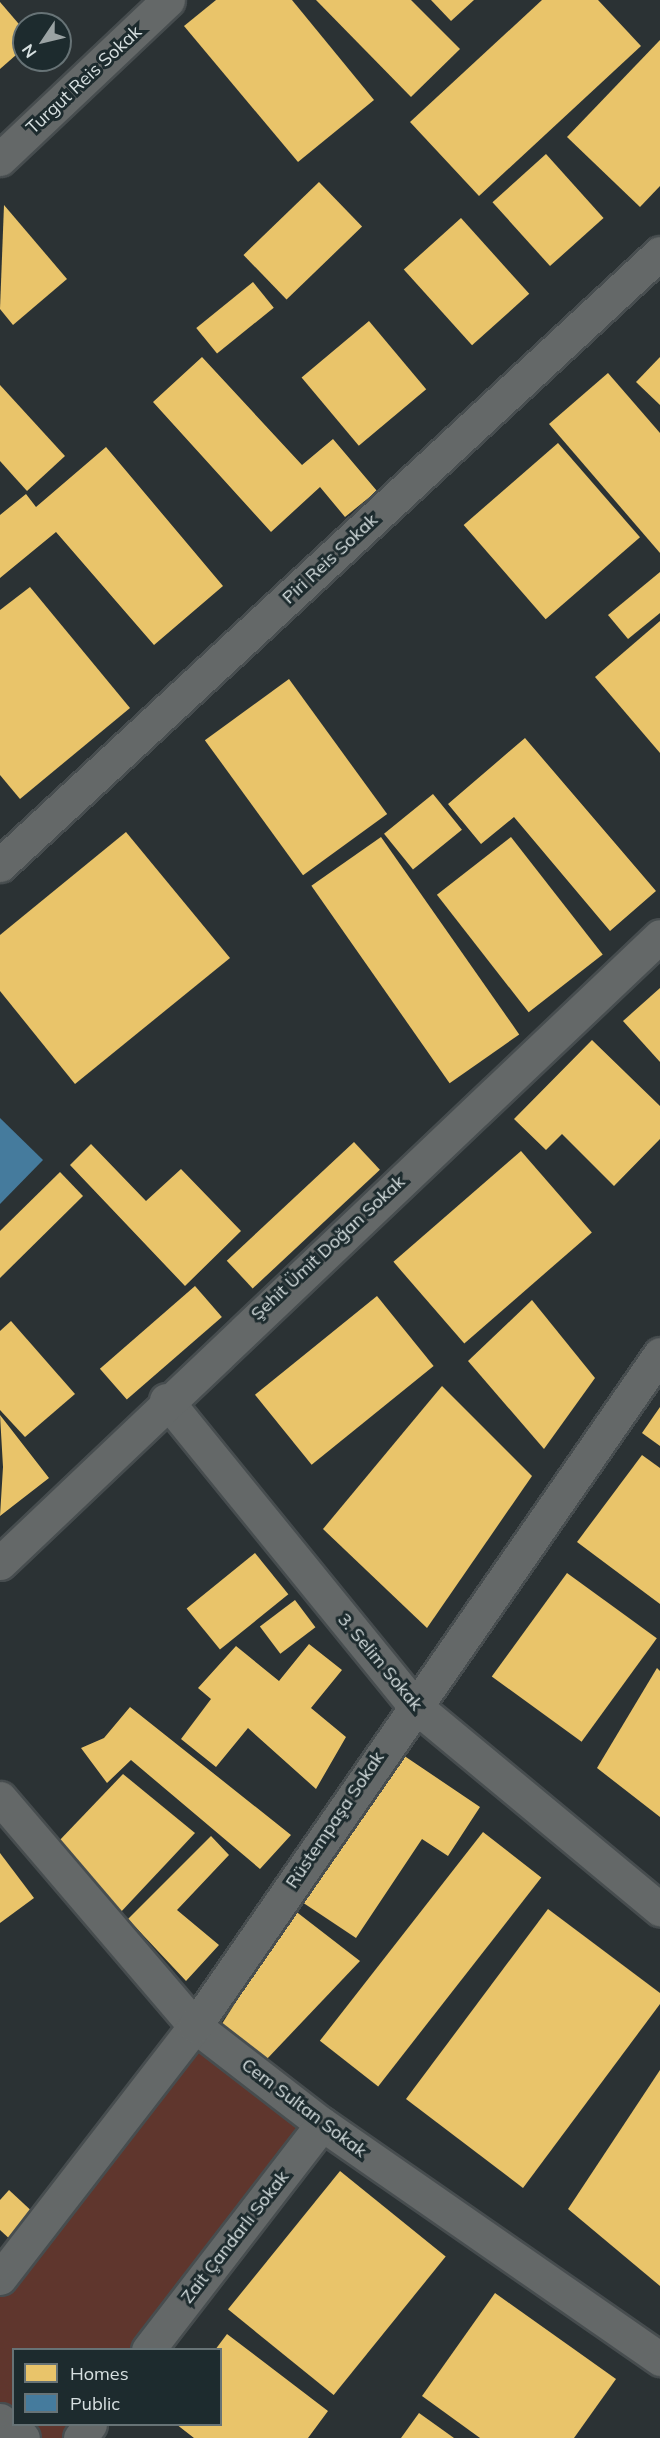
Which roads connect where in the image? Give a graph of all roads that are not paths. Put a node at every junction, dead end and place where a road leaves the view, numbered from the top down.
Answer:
1 (168, 0) edge
2 (0, 159) edge
3 (660, 253) edge
4 (0, 865) edge
5 (660, 936) edge
6 (660, 1353) edge
7 (166, 1400) junction
8 (0, 1563) edge
9 (414, 1705) junction
10 (0, 1798) edge
11 (660, 1909) edge
12 (195, 2026) junction
13 (322, 2124) junction
14 (0, 2278) edge
15 (149, 2348) edge
16 (660, 2359) edge
17 (0, 2420) edge
18 (23, 2438) edge

1 - 2 street, Turgut Reis Sokak
3 - 4 street, Piri Reis Sokak
5 - 7 street, Şehit Ümit Doğan Sokak
6 - 9 street, Rüstempaşa Sokak
7 - 8 street, Şehit Ümit Doğan Sokak
7 - 9 street, 3. Selim Sokak
9 - 11 street, 3. Selim Sokak
9 - 12 street, Rüstempaşa Sokak
10 - 12 street, Cem Sultan Sokak
12 - 13 street, Cem Sultan Sokak
12 - 14 street, Rüstempaşa Sokak
13 - 15 street, Zait Çandarlı Sokak
13 - 16 street, Cem Sultan Sokak
17 - 18 street

